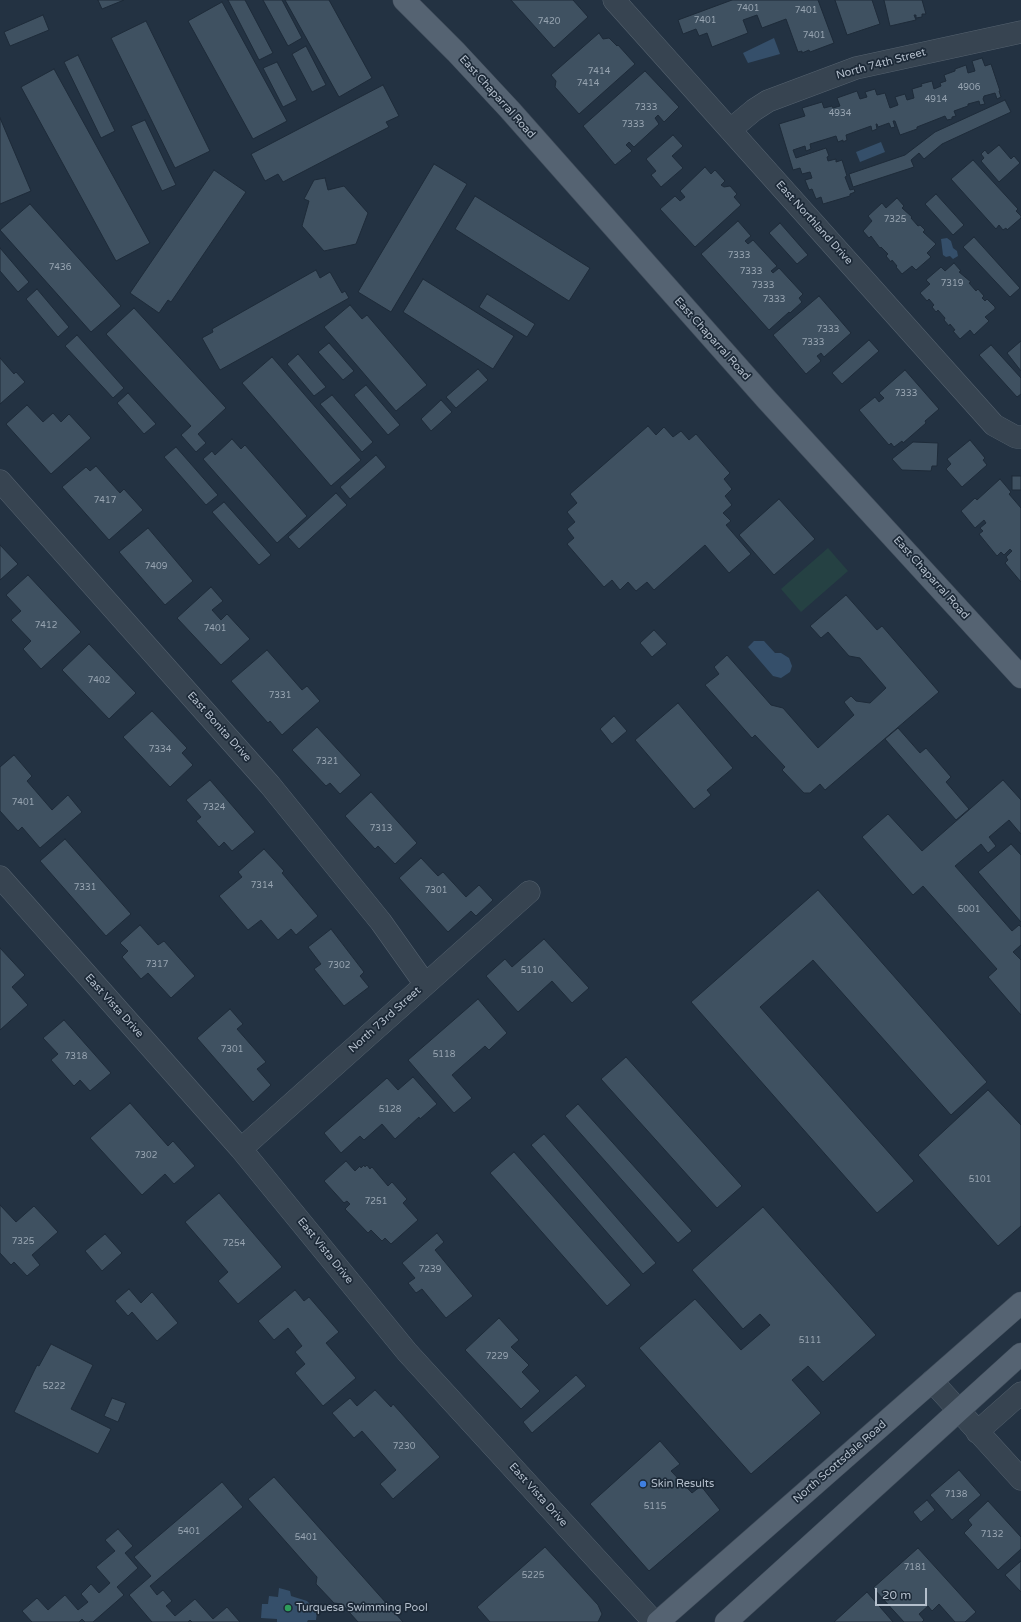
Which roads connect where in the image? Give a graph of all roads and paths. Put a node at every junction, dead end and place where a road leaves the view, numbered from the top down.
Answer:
1 (404, 0) edge
2 (614, 0) edge
3 (1021, 32) edge
4 (730, 130) junction
5 (1021, 437) edge
6 (0, 481) edge
7 (1021, 677) edge
8 (0, 877) edge
9 (529, 892) dead end
10 (425, 984) junction
11 (241, 1149) junction
12 (1021, 1303) edge
13 (1021, 1354) edge
14 (932, 1381) junction
15 (1021, 1393) edge
16 (958, 1411) junction
17 (977, 1432) junction
18 (1021, 1479) edge
19 (654, 1622) edge
20 (658, 1622) edge
21 (726, 1622) edge

1 - 7 main road, East Chaparral Road
2 - 4 street, East Northland Drive
3 - 4 street, North 74th Street
4 - 5 street, East Northland Drive
6 - 10 street, East Bonita Drive
8 - 11 street, East Vista Drive
9 - 10 street, North 73rd Street
10 - 11 street, North 73rd Street
11 - 19 street, East Vista Drive
12 - 14 main road, North Scottsdale Road
13 - 16 main road
14 - 16 street
14 - 20 main road, North Scottsdale Road
15 - 17 street
16 - 17 street
16 - 21 main road
17 - 18 street

